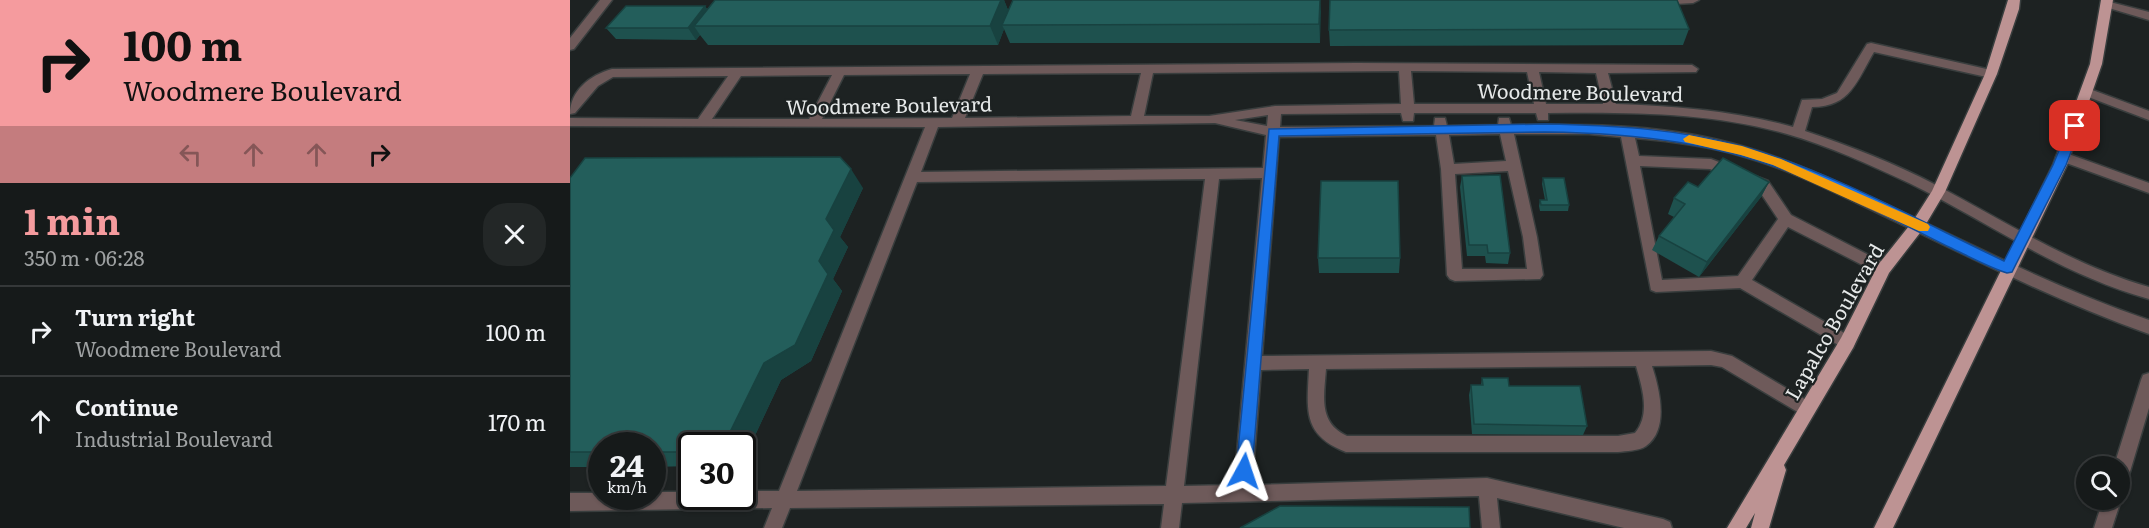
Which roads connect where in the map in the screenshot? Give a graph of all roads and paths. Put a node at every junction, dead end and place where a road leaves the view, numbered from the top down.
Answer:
1 (606, 0) edge
2 (1693, 0) edge
3 (2014, 0) edge
4 (1655, 1) edge
5 (2107, 2) edge
6 (2149, 16) edge
7 (570, 46) edge
8 (1405, 67) junction
9 (1148, 68) junction
10 (1532, 68) junction
11 (1601, 69) junction
12 (1692, 69) dead end
13 (978, 70) junction
14 (840, 71) junction
15 (737, 72) junction
16 (1991, 74) junction
17 (2087, 92) junction
18 (1540, 108) junction
19 (1437, 109) junction
20 (1502, 109) junction
21 (1611, 109) junction
22 (1275, 110) junction
23 (1408, 110) junction
24 (2149, 116) edge
25 (570, 119) edge
26 (1209, 120) junction
27 (1136, 121) junction
28 (702, 123) junction
29 (933, 123) junction
30 (956, 123) junction
31 (813, 124) junction
32 (1545, 128) junction
33 (1442, 129) junction
34 (1505, 129) junction
35 (1409, 130) junction
36 (1627, 131) junction
37 (1274, 132) junction
38 (1798, 133) junction
39 (2062, 157) junction
40 (1633, 161) junction
41 (1515, 166) junction
42 (1448, 169) junction
43 (1270, 173) junction
44 (1213, 174) junction
45 (912, 177) junction
46 (2149, 188) edge
47 (1938, 192) junction
48 (1786, 219) junction
49 (1918, 225) junction
50 (2022, 239) junction
51 (1883, 268) junction
52 (2007, 268) junction
53 (1742, 282) junction
54 (2149, 293) edge
55 (2149, 327) edge
56 (1847, 343) junction
57 (1642, 358) junction
58 (1318, 362) junction
59 (1253, 363) junction
60 (2149, 380) edge
61 (1807, 409) junction
62 (1783, 450) junction
63 (2126, 456) edge
64 (1487, 487) junction
65 (1173, 495) junction
66 (1242, 495) junction
67 (784, 501) junction
68 (570, 502) edge
69 (2109, 510) edge
70 (773, 528) edge
71 (1170, 528) edge
72 (1491, 528) edge
73 (1663, 528) edge
74 (1736, 528) edge
75 (1760, 528) edge
76 (1883, 528) edge
77 (2103, 528) edge

1 - 7 street
2 - 4 street
3 - 16 main road, Lapalco Boulevard
5 - 6 street
5 - 17 main road
8 - 9 street
8 - 10 street
8 - 23 street
9 - 13 street
9 - 27 street
10 - 11 street
10 - 18 street
11 - 12 street
11 - 21 street
13 - 14 street
13 - 30 street
14 - 15 street
14 - 31 street
15 - 25 street
15 - 28 street
16 - 38 street
16 - 47 main road, Lapalco Boulevard
17 - 24 street
17 - 39 main road
18 - 20 street, Woodmere Boulevard
18 - 21 street, Woodmere Boulevard
18 - 32 street
19 - 20 street, Woodmere Boulevard
19 - 23 street, Woodmere Boulevard
19 - 33 street
20 - 34 street
21 - 38 street, Woodmere Boulevard
22 - 23 street, Woodmere Boulevard
22 - 26 street, Woodmere Boulevard
22 - 37 street
23 - 35 street
25 - 28 street, Woodmere Boulevard
26 - 27 street, Woodmere Boulevard
26 - 37 street, Woodmere Boulevard
27 - 30 street, Woodmere Boulevard
28 - 31 street, Woodmere Boulevard
29 - 30 street, Woodmere Boulevard
29 - 31 street, Woodmere Boulevard
29 - 45 street
32 - 34 street, Woodmere Boulevard
32 - 36 street, Woodmere Boulevard
33 - 34 street, Woodmere Boulevard
33 - 35 street, Woodmere Boulevard
33 - 42 street
34 - 41 street
35 - 37 street, Woodmere Boulevard
36 - 40 street
36 - 49 street, Woodmere Boulevard
37 - 43 street
38 - 47 street, Woodmere Boulevard
39 - 46 street
39 - 50 main road
40 - 48 street
40 - 53 street
41 - 42 street
41 - 42 street
43 - 44 street
43 - 59 street
44 - 45 street
44 - 65 street
45 - 67 street
47 - 49 main road, Lapalco Boulevard
47 - 50 street, Woodmere Boulevard
48 - 51 street
48 - 53 street
49 - 51 main road, Lapalco Boulevard
49 - 52 street, Woodmere Boulevard
50 - 52 main road
50 - 54 street, Woodmere Boulevard
51 - 56 main road, Lapalco Boulevard
52 - 55 street, Woodmere Boulevard
52 - 76 main road
53 - 56 street
56 - 61 main road, Lapalco Boulevard
57 - 58 street
57 - 58 street
57 - 61 street
58 - 59 street
59 - 66 street
60 - 63 street
61 - 62 main road, Lapalco Boulevard
62 - 74 main road, Lapalco Boulevard
62 - 75 main road
64 - 66 street
64 - 72 street
64 - 73 street
65 - 66 street
65 - 67 street
65 - 71 street
67 - 68 street
67 - 70 street
69 - 77 street

